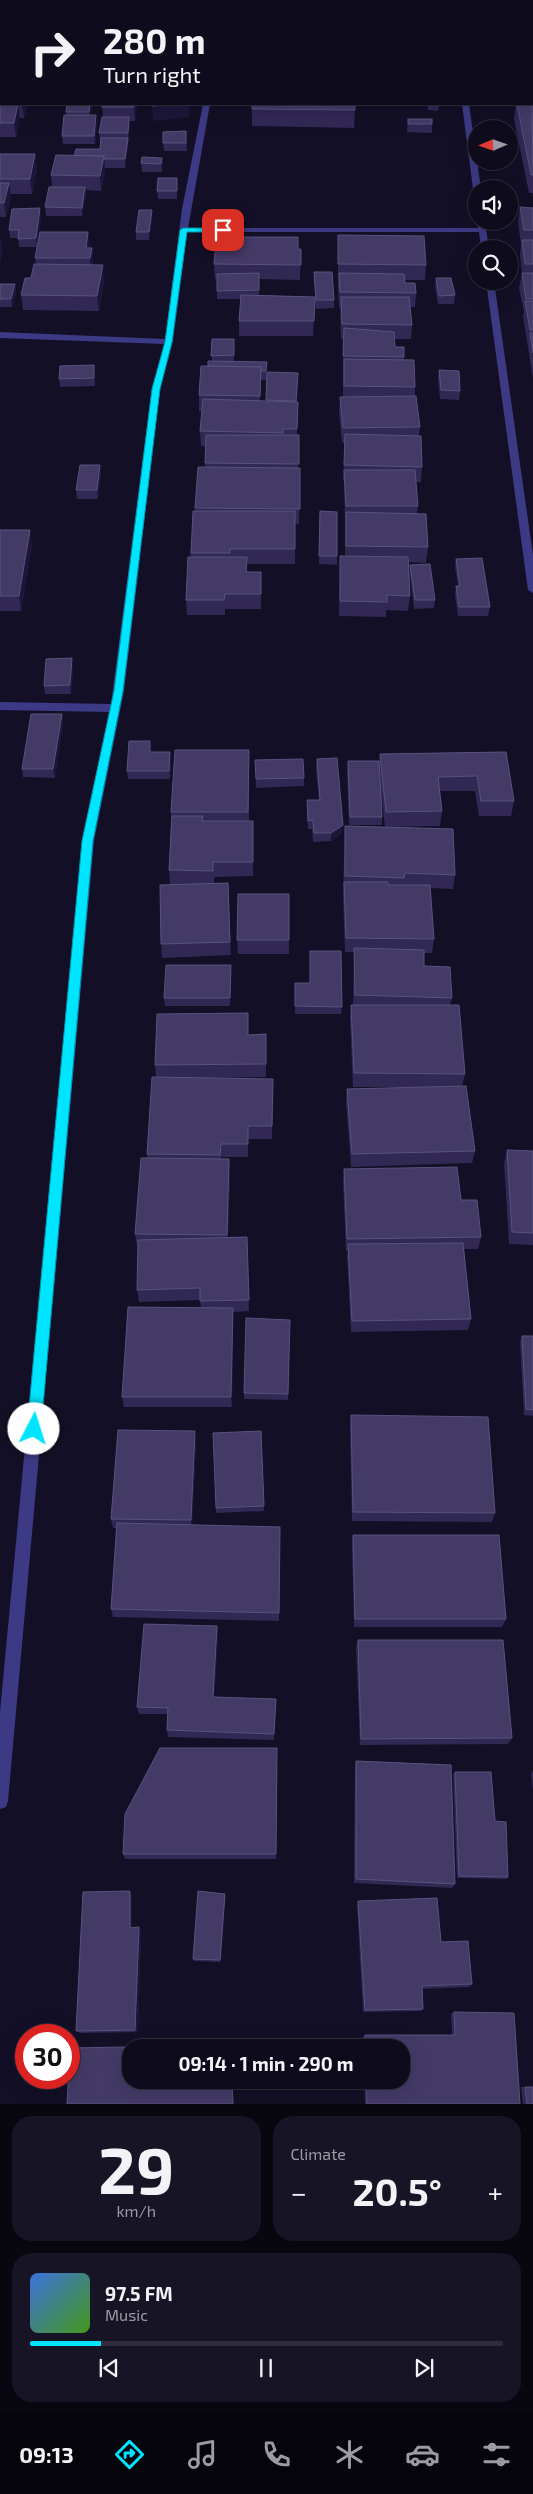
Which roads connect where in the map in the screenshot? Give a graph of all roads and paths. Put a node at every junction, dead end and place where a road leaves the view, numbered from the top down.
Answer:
1 (206, 105) edge
2 (465, 105) edge
3 (476, 180) edge
4 (183, 230) junction
5 (468, 230) edge
6 (483, 230) edge
7 (484, 240) edge
8 (491, 290) edge
9 (0, 335) edge
10 (169, 342) junction
11 (533, 590) edge
12 (0, 706) edge
13 (115, 708) junction
14 (0, 1801) edge

1 - 4 street
2 - 3 street
4 - 5 street
4 - 10 street
6 - 7 street
8 - 11 street
9 - 10 street
10 - 13 street
12 - 13 street
13 - 14 street

